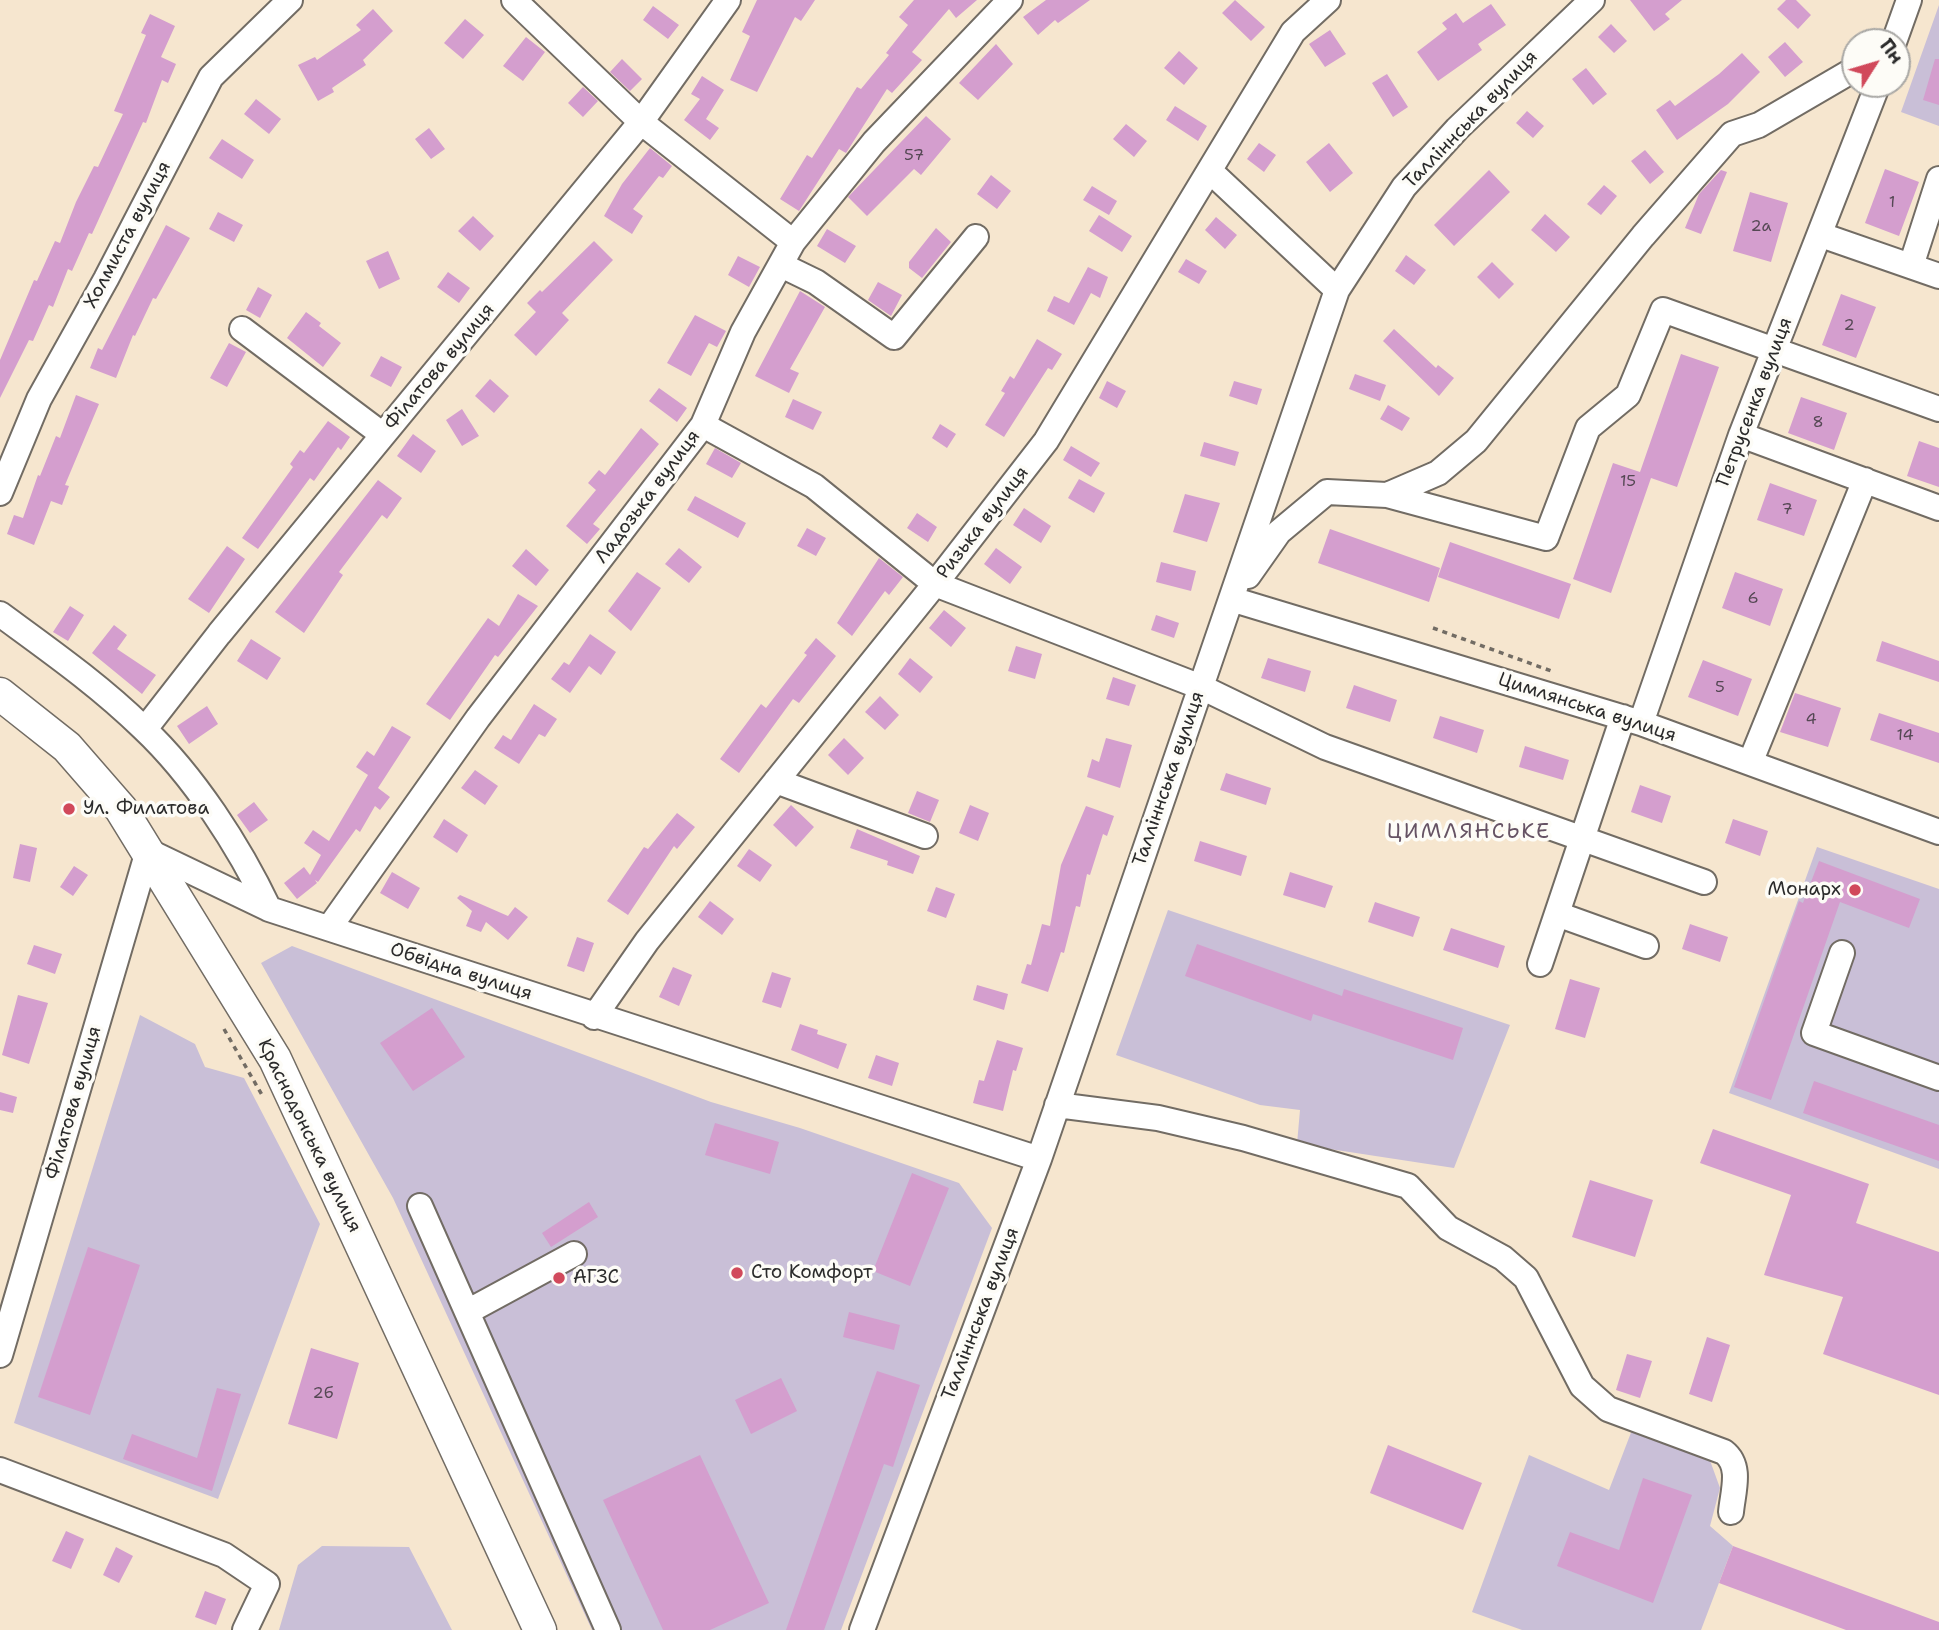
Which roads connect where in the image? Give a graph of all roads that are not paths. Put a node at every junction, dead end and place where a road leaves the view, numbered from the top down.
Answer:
1 (290, 0) edge
2 (514, 0) edge
3 (728, 0) edge
4 (1010, 0) edge
5 (1328, 0) edge
6 (1591, 0) edge
7 (1909, 0) edge
8 (1899, 28) edge
9 (1841, 77) edge
10 (1873, 98) edge
11 (641, 122) junction
12 (1210, 171) junction
13 (1939, 179) edge
14 (1821, 235) junction
15 (976, 237) dead end
16 (793, 242) junction
17 (781, 265) junction
18 (1911, 266) junction
19 (1939, 276) edge
20 (1337, 290) junction
21 (242, 329) dead end
22 (1774, 349) junction
23 (1939, 409) edge
24 (703, 425) junction
25 (383, 435) junction
26 (1741, 435) junction
27 (1865, 480) junction
28 (0, 492) edge
29 (1387, 495) junction
30 (1939, 508) edge
31 (936, 584) junction
32 (1231, 599) junction
33 (0, 614) edge
34 (1201, 687) junction
35 (0, 694) edge
36 (1632, 720) junction
37 (145, 729) junction
38 (1750, 763) junction
39 (776, 781) junction
40 (1939, 832) edge
41 (925, 836) dead end
42 (1582, 839) junction
43 (148, 851) junction
44 (1704, 882) dead end
45 (269, 909) junction
46 (1557, 914) junction
47 (328, 929) junction
48 (1646, 946) dead end
49 (1842, 953) dead end
50 (1540, 964) dead end
51 (594, 1017) junction
52 (1939, 1079) edge
53 (1057, 1105) junction
54 (1039, 1159) junction
55 (420, 1206) dead end
56 (573, 1254) dead end
57 (467, 1312) junction
58 (0, 1355) edge
59 (0, 1470) edge
60 (1731, 1512) dead end
61 (245, 1630) edge
62 (540, 1630) edge
63 (608, 1630) edge
64 (862, 1630) edge

1 - 28 street, Холмиста вулиця
2 - 11 street
3 - 11 street, Філатова вулиця
4 - 16 street, Ладозька вулиця
5 - 12 street, Ризька вулиця
6 - 20 street, Талліннська вулиця
7 - 8 street
9 - 29 street
10 - 14 street, Петрусенка вулиця
11 - 16 street
11 - 25 street, Філатова вулиця
12 - 20 street
12 - 31 street, Ризька вулиця
13 - 18 street
14 - 18 street
14 - 22 street, Петрусенка вулиця
15 - 17 street
16 - 17 street, Ладозька вулиця
17 - 24 street, Ладозька вулиця
18 - 19 street
20 - 32 street, Талліннська вулиця
21 - 25 street
22 - 23 street
22 - 26 street, Петрусенка вулиця
22 - 29 street
24 - 31 street
24 - 47 street, Ладозька вулиця
25 - 37 street, Філатова вулиця
26 - 27 street
26 - 36 street, Петрусенка вулиця
27 - 30 street
27 - 38 street
29 - 32 street
31 - 34 street
31 - 39 street, Ризька вулиця
32 - 34 street, Талліннська вулиця
32 - 36 street, Цимлянська вулиця
33 - 37 street
34 - 42 street
34 - 53 street, Талліннська вулиця
35 - 43 main road, Краснодонська вулиця
36 - 38 street, Цимлянська вулиця
36 - 42 street, Петрусенка вулиця
37 - 45 street
38 - 40 street, Цимлянська вулиця
39 - 41 street
39 - 51 street, Ризька вулиця
42 - 44 street
42 - 46 street, Петрусенка вулиця
43 - 45 street, Обвідна вулиця
43 - 58 street, Філатова вулиця
43 - 62 main road, Краснодонська вулиця
45 - 47 street, Обвідна вулиця
46 - 48 street
46 - 50 street, Петрусенка вулиця
47 - 51 street, Обвідна вулиця
49 - 52 street
51 - 54 street, Обвідна вулиця
53 - 54 street, Талліннська вулиця
53 - 60 street
54 - 64 street, Талліннська вулиця
55 - 57 street
56 - 57 street
57 - 63 street
59 - 61 street

